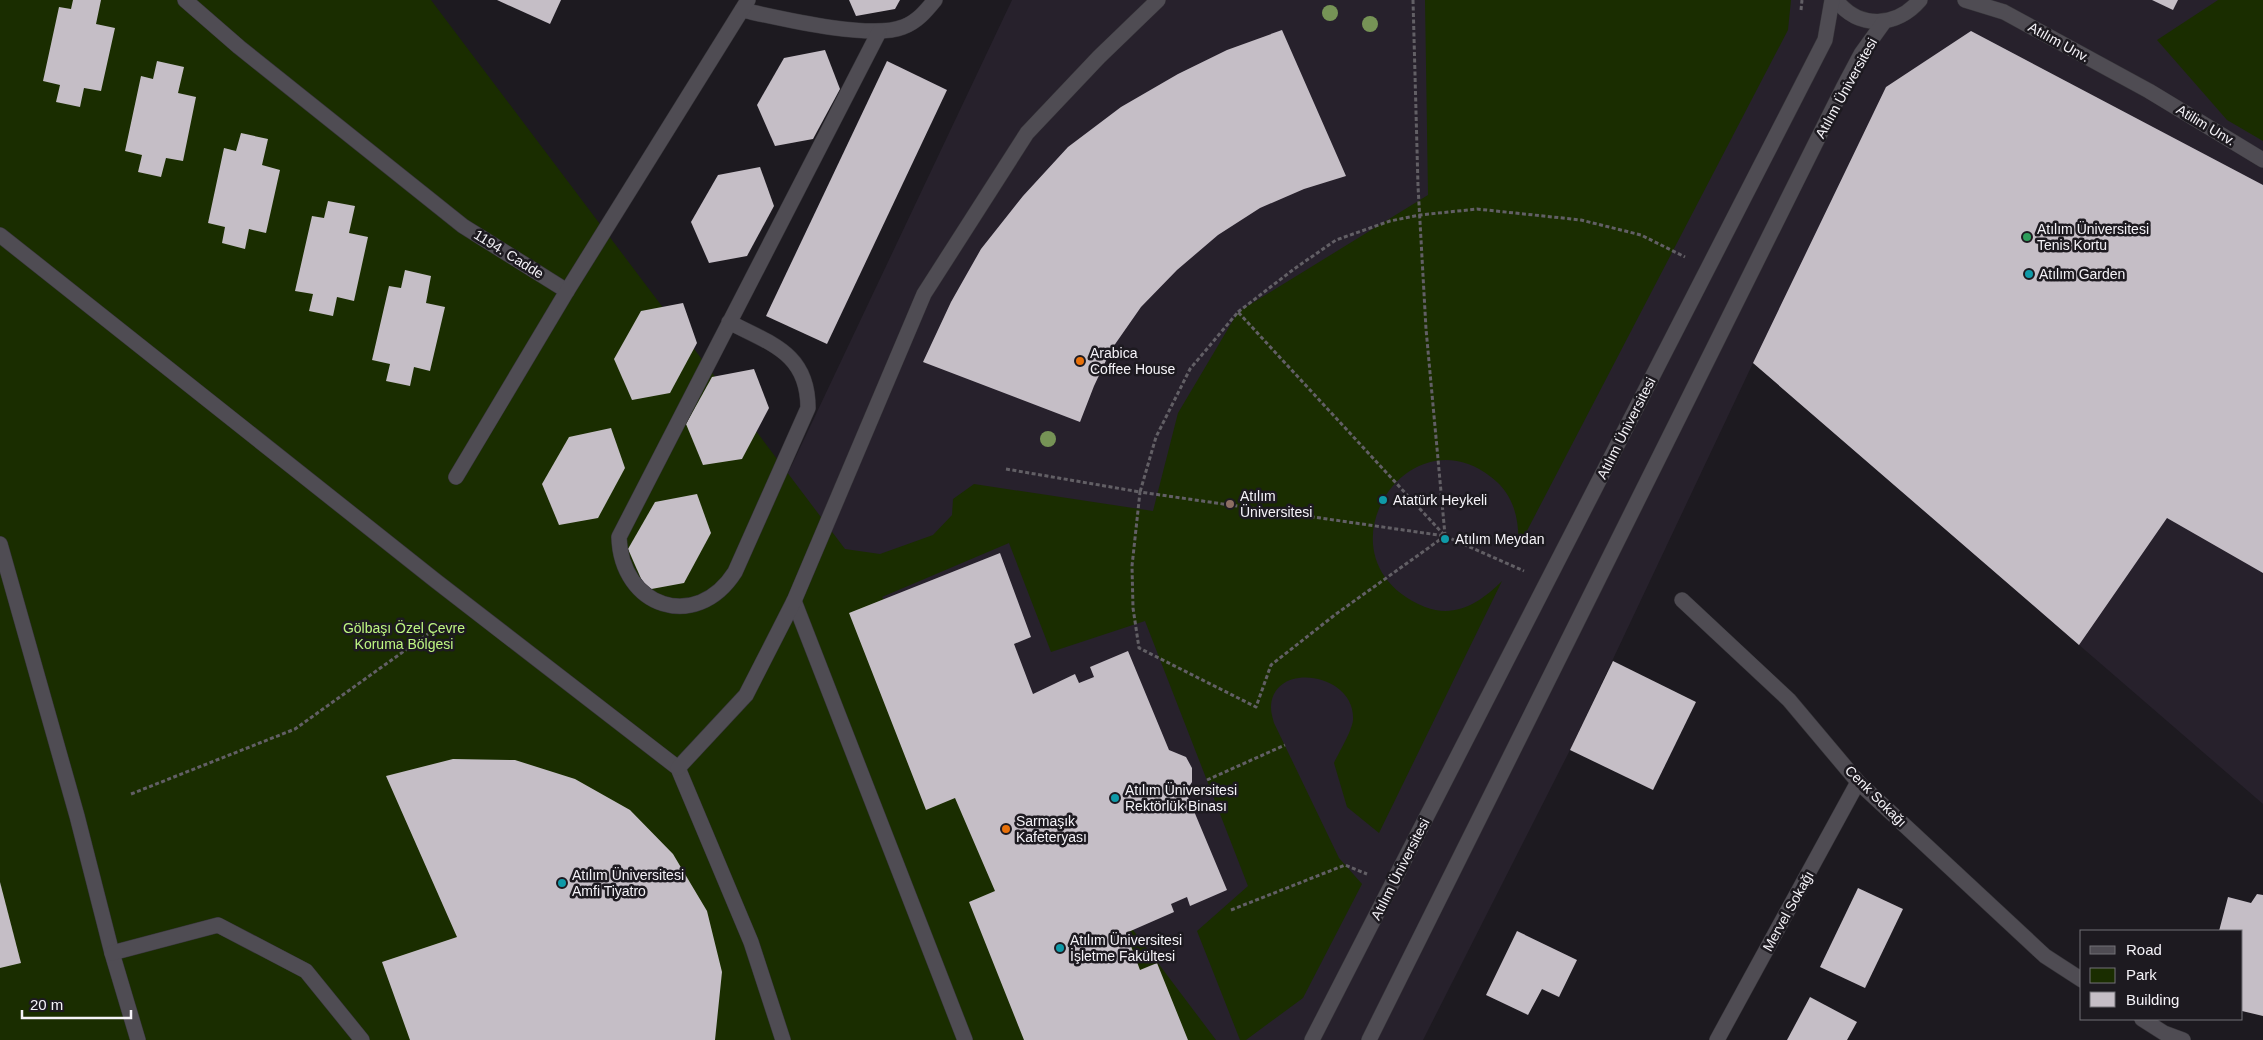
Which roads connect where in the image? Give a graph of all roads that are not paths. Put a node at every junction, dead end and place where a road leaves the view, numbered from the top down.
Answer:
1 (185, 0) edge
2 (935, 0) edge
3 (1158, 0) edge
4 (1832, 0) edge
5 (1836, 0) edge
6 (1920, 0) edge
7 (1965, 0) edge
8 (745, 5) edge
9 (1884, 22) junction
10 (879, 32) junction
11 (2149, 91) joint
12 (2263, 160) edge
13 (0, 235) edge
14 (567, 291) junction
15 (729, 322) junction
16 (456, 476) dead end
17 (0, 544) edge
18 (1682, 600) dead end
19 (794, 601) junction
20 (678, 768) junction
21 (1858, 782) junction
22 (112, 953) junction
23 (2080, 979) edge
24 (2144, 1020) edge
25 (138, 1040) edge
26 (362, 1040) edge
27 (783, 1040) edge
28 (965, 1040) edge
29 (1312, 1040) edge
30 (1368, 1040) edge
31 (1717, 1040) edge
32 (2183, 1040) edge

1 - 14 street, 1194. Cadde
2 - 10 street
3 - 19 street
4 - 29 street, Atılım Üniversitesi
5 - 9 street, Atılım Üniversitesi
6 - 9 street, Atılım Üniversitesi
7 - 11 street, Atılım Unv.
8 - 10 street
8 - 14 street
9 - 30 street, Atılım Üniversitesi
10 - 15 street
11 - 12 street, Atilim Unv.
13 - 20 street
14 - 16 street
15 - 15 street
17 - 22 street
18 - 21 street, Cenk Sokağı
19 - 20 street
19 - 28 street
20 - 27 street
21 - 23 street, Cenk Sokağı
21 - 31 street, Mervel Sokağı
22 - 25 street
22 - 26 street
24 - 32 street

